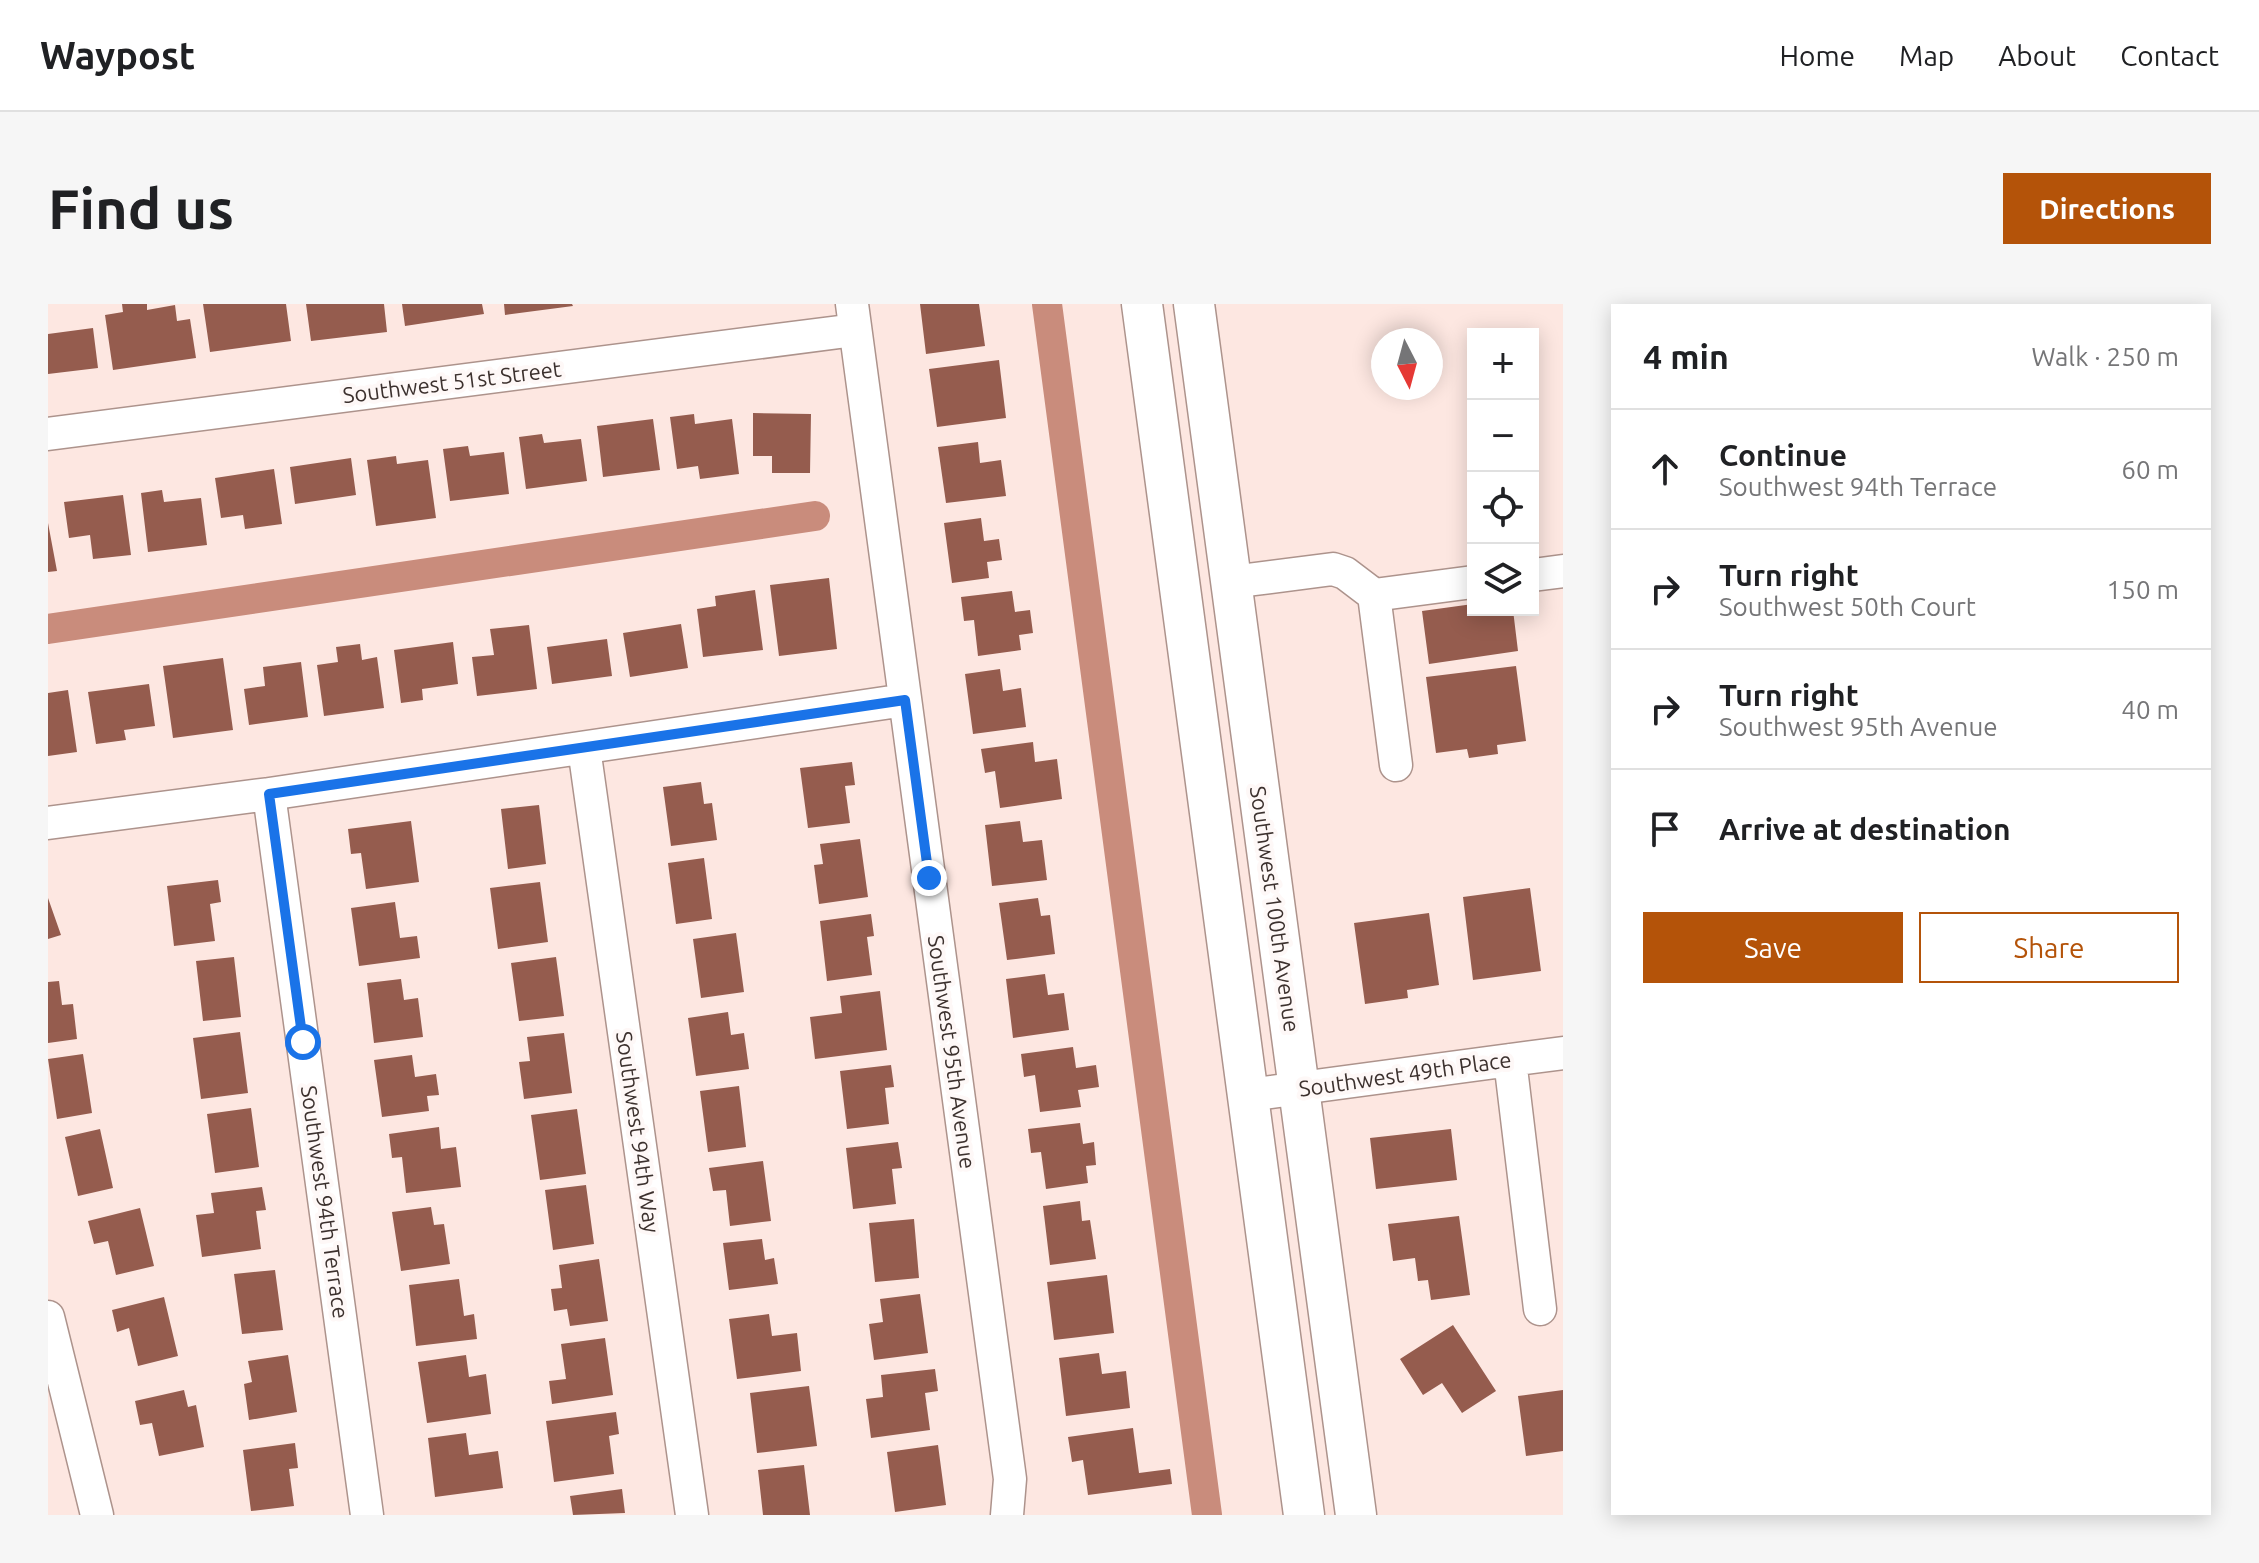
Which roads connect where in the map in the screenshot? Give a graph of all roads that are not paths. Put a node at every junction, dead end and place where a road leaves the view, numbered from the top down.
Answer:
1 (1142, 304) edge
2 (1194, 304) edge
3 (853, 317) edge
4 (48, 434) edge
5 (1563, 571) edge
6 (1539, 574) edge
7 (1231, 582) junction
8 (1467, 583) edge
9 (1374, 595) junction
10 (905, 700) junction
11 (584, 748) junction
12 (1396, 765) dead end
13 (269, 794) junction
14 (48, 823) edge
15 (1563, 1053) edge
16 (1510, 1060) junction
17 (1299, 1088) junction
18 (1248, 1095) junction
19 (1540, 1309) dead end
20 (48, 1317) edge
21 (97, 1515) edge
22 (367, 1515) edge
23 (692, 1515) edge
24 (1007, 1515) edge
25 (1304, 1515) edge
26 (1356, 1515) edge

1 - 18 main road
2 - 7 main road, Southwest 100th Avenue
3 - 4 street, Southwest 51st Street
3 - 10 street, Southwest 95th Avenue
5 - 6 street
7 - 9 street
7 - 17 main road, Southwest 100th Avenue
8 - 9 street
9 - 12 street
10 - 11 street
10 - 24 street, Southwest 95th Avenue
11 - 13 street
11 - 23 street, Southwest 94th Way
13 - 14 street
13 - 22 street, Southwest 94th Terrace
15 - 16 street, Southwest 49th Place
16 - 17 street, Southwest 49th Place
16 - 19 street
17 - 18 street, Southwest 49th Place
17 - 26 main road, Southwest 100th Avenue
18 - 25 main road
20 - 21 street

